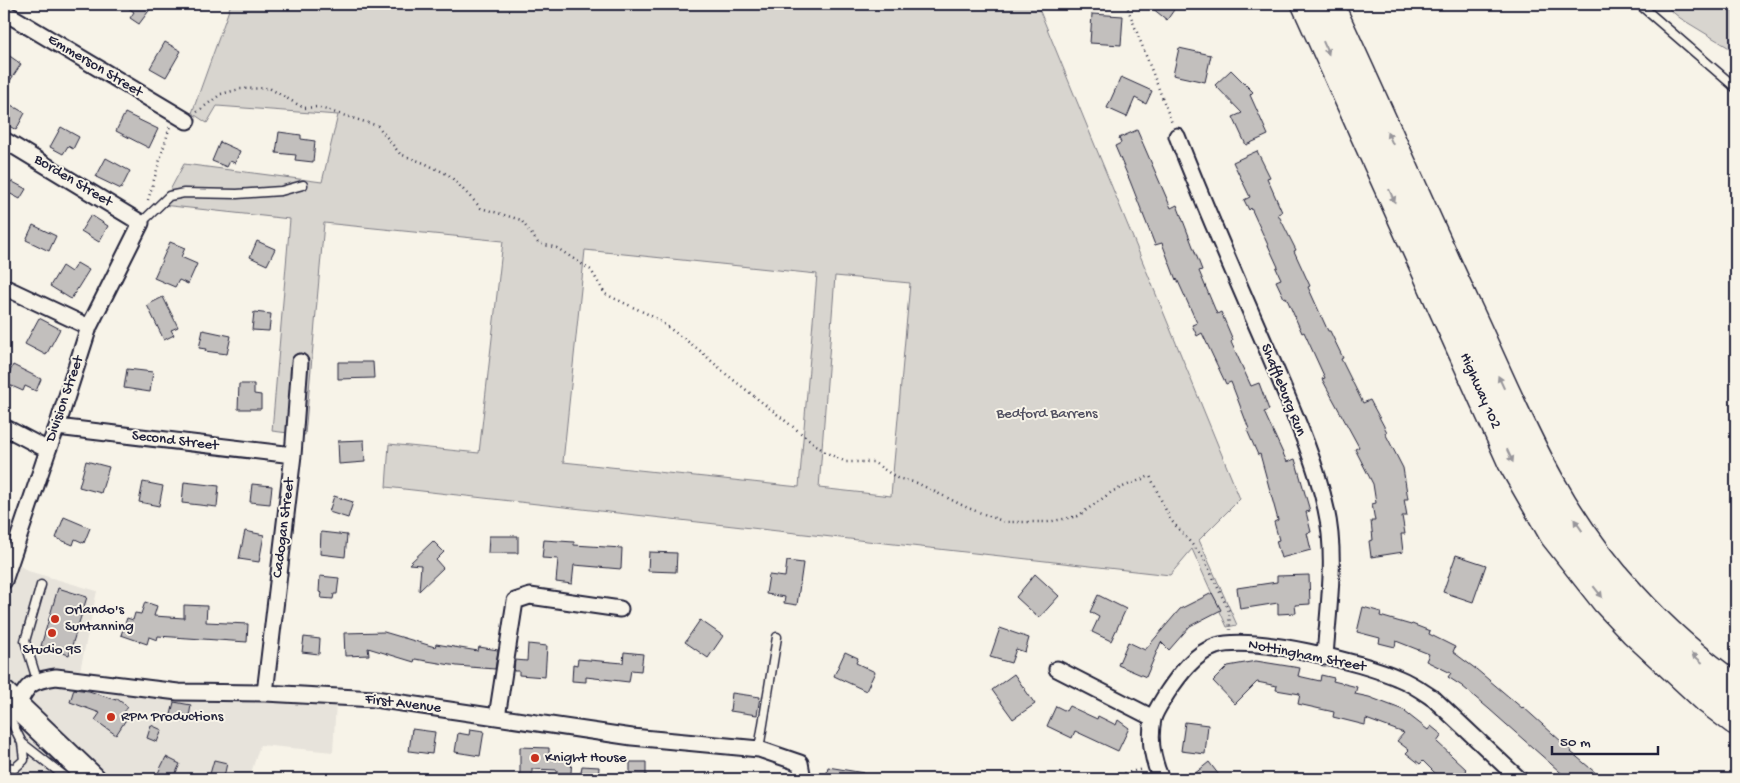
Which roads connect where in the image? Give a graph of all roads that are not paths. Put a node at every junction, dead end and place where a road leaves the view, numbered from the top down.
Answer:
1 (1306, 4) edge
2 (1328, 4) edge
3 (1639, 4) edge
4 (7, 9) edge
5 (1736, 88) edge
6 (181, 117) road end
7 (1177, 136) road end
8 (4, 140) edge
9 (303, 185) dead end
10 (142, 223) junction
11 (4, 287) edge
12 (89, 328) junction
13 (300, 362) dead end
14 (4, 427) edge
15 (57, 427) junction
16 (48, 450) junction
17 (293, 455) junction
18 (4, 581) edge
19 (40, 585) dead end
20 (620, 609) dead end
21 (777, 637) dead end
22 (1325, 657) junction
23 (1057, 669) dead end
24 (37, 680) junction
25 (1736, 688) edge
26 (265, 693) junction
27 (8, 702) edge
28 (496, 717) junction
29 (1153, 718) junction
30 (1736, 721) edge
31 (22, 743) junction
32 (759, 749) junction
33 (4, 767) edge
34 (1158, 773) edge
35 (68, 779) edge
36 (93, 779) edge
37 (803, 779) edge
38 (1519, 779) edge

1 -> 30 highway, Highway 102
25 -> 2 highway, Highway 102
3 - 5 lane
4 - 6 street, Emmerson Street
7 - 22 street, Shaffleburg Run
8 - 10 street, Borden Street
9 - 10 lane
10 - 12 street, Division Street
11 - 12 street
12 - 15 street, Division Street
13 - 17 street, Cadogan Street
14 - 16 street
15 - 16 street, Division Street
15 - 17 street, Second Street
16 - 18 street, Division Street
17 - 26 street, Cadogan Street
19 - 24 lane
20 - 28 street
21 - 32 lane
22 - 29 street, Nottingham Street
22 - 38 street, Nottingham Street
23 - 29 street
24 - 26 street, First Avenue
24 - 27 street
26 - 28 street, First Avenue
27 - 31 lane
27 - 36 main road
28 - 32 street, First Avenue
29 - 34 street, Nottingham Street
31 - 33 lane
31 - 35 lane
32 - 37 street, First Avenue

